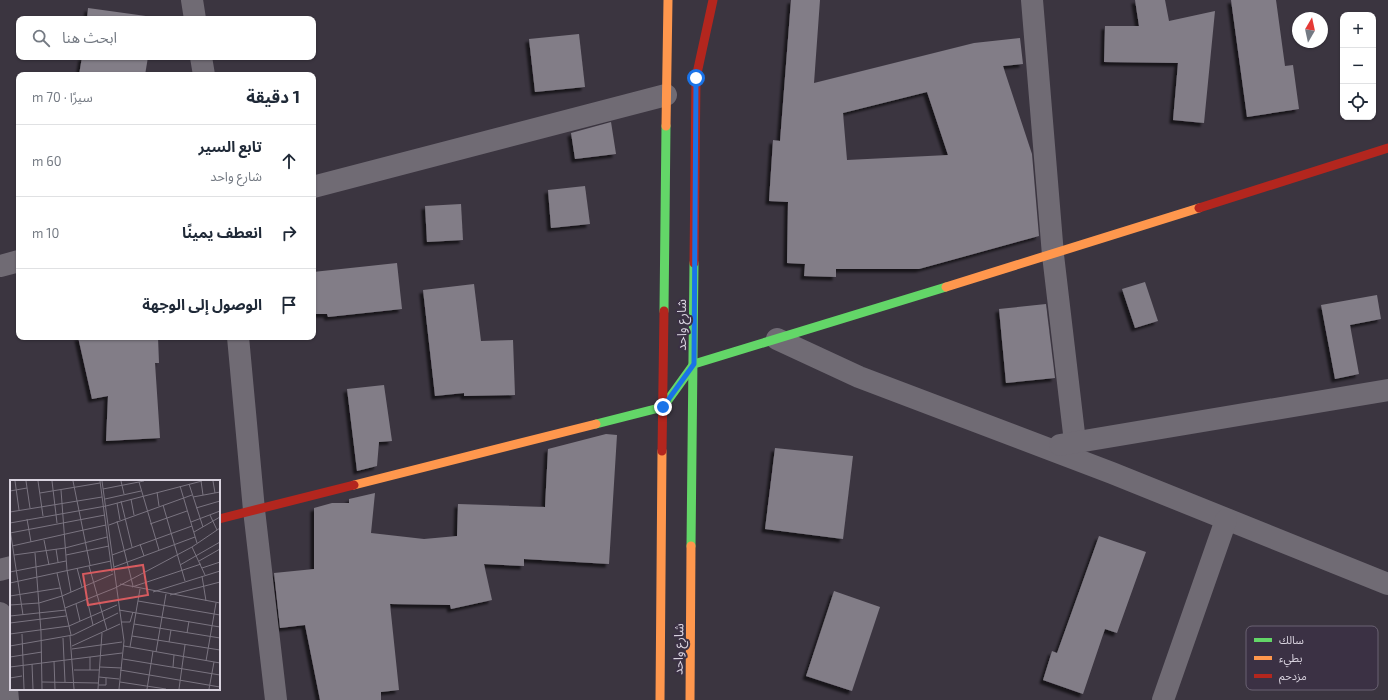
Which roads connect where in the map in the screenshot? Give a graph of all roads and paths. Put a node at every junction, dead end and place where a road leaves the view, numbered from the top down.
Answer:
1 (192, 0) edge
2 (668, 0) edge
3 (713, 0) edge
4 (1032, 0) edge
5 (195, 16) edge
6 (202, 60) edge
7 (204, 72) edge
8 (666, 95) junction
9 (1388, 148) edge
10 (316, 186) edge
11 (1053, 255) junction
12 (16, 262) edge
13 (0, 266) edge
14 (777, 339) junction
15 (238, 340) edge
16 (694, 364) junction
17 (1388, 390) edge
18 (663, 407) junction
19 (1075, 442) junction
20 (1046, 448) junction
21 (254, 510) junction
22 (220, 518) edge
23 (1226, 520) junction
24 (10, 567) edge
25 (0, 570) edge
26 (1388, 584) edge
27 (0, 613) edge
28 (8, 700) edge
29 (276, 700) edge
30 (660, 700) edge
31 (690, 700) edge
32 (1164, 700) edge

1 - 5 street
2 - 8 street, شارع واحد
3 - 16 street, شارع واحد
4 - 11 street
6 - 7 street
8 - 10 street
8 - 18 street, شارع واحد
9 - 11 street
11 - 14 street
11 - 19 street
12 - 13 street
14 - 16 street
14 - 20 street
15 - 21 street
16 - 18 street
16 - 31 street, شارع واحد
17 - 19 street
18 - 21 street
18 - 30 street, شارع واحد
19 - 20 street
20 - 23 street
21 - 22 street
21 - 29 street
23 - 26 street
23 - 32 street
24 - 25 street
27 - 28 street

